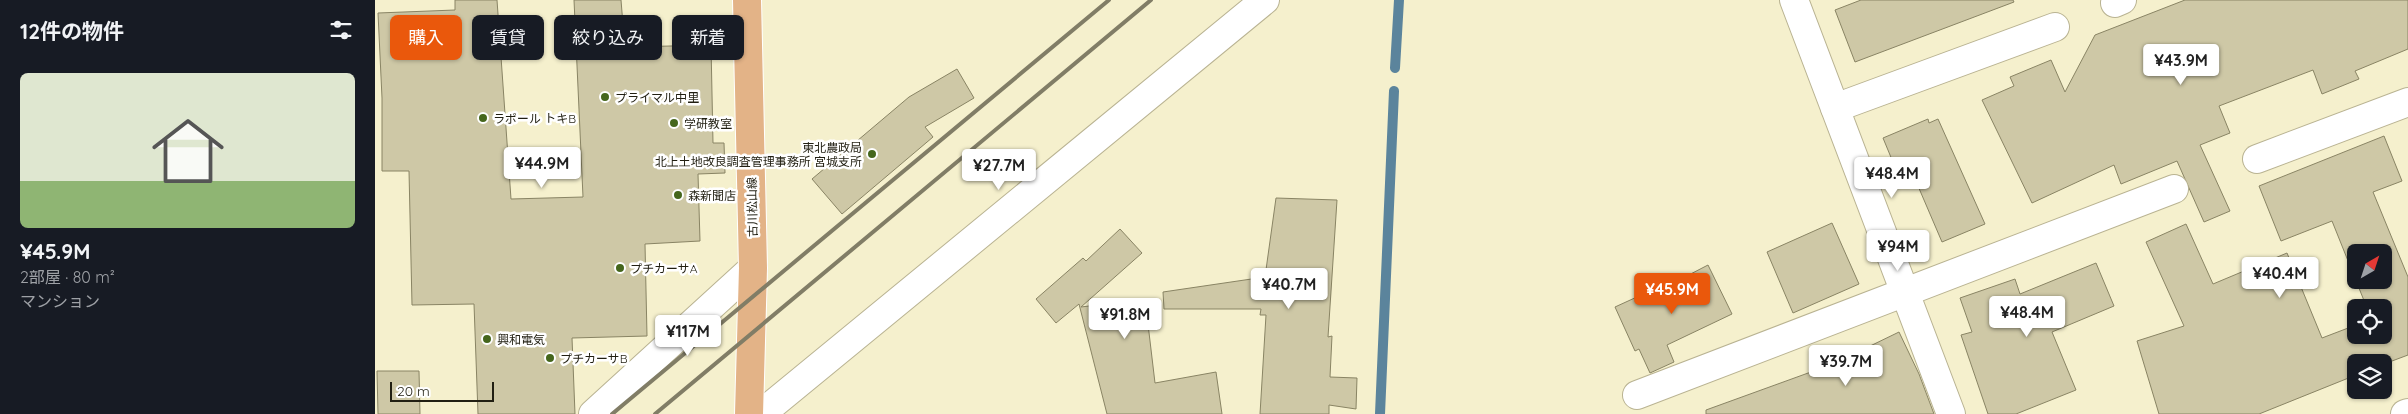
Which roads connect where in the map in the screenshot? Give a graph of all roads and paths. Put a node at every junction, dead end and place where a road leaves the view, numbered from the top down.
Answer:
1 (747, 0) edge
2 (1265, 0) edge
3 (1794, 0) edge
4 (2055, 26) dead end
5 (2408, 102) edge
6 (1835, 108) junction
7 (2257, 159) dead end
8 (2174, 189) dead end
9 (753, 268) junction
10 (1905, 292) junction
11 (1637, 395) dead end
12 (593, 414) edge
13 (749, 414) edge
14 (761, 414) edge
15 (1951, 414) edge

1 - 9 main road, 古川松山線
2 - 14 street
3 - 6 street
4 - 6 street
5 - 7 street
6 - 10 street
8 - 10 street
9 - 12 street
9 - 13 main road, 古川松山線
10 - 11 street
10 - 15 street

